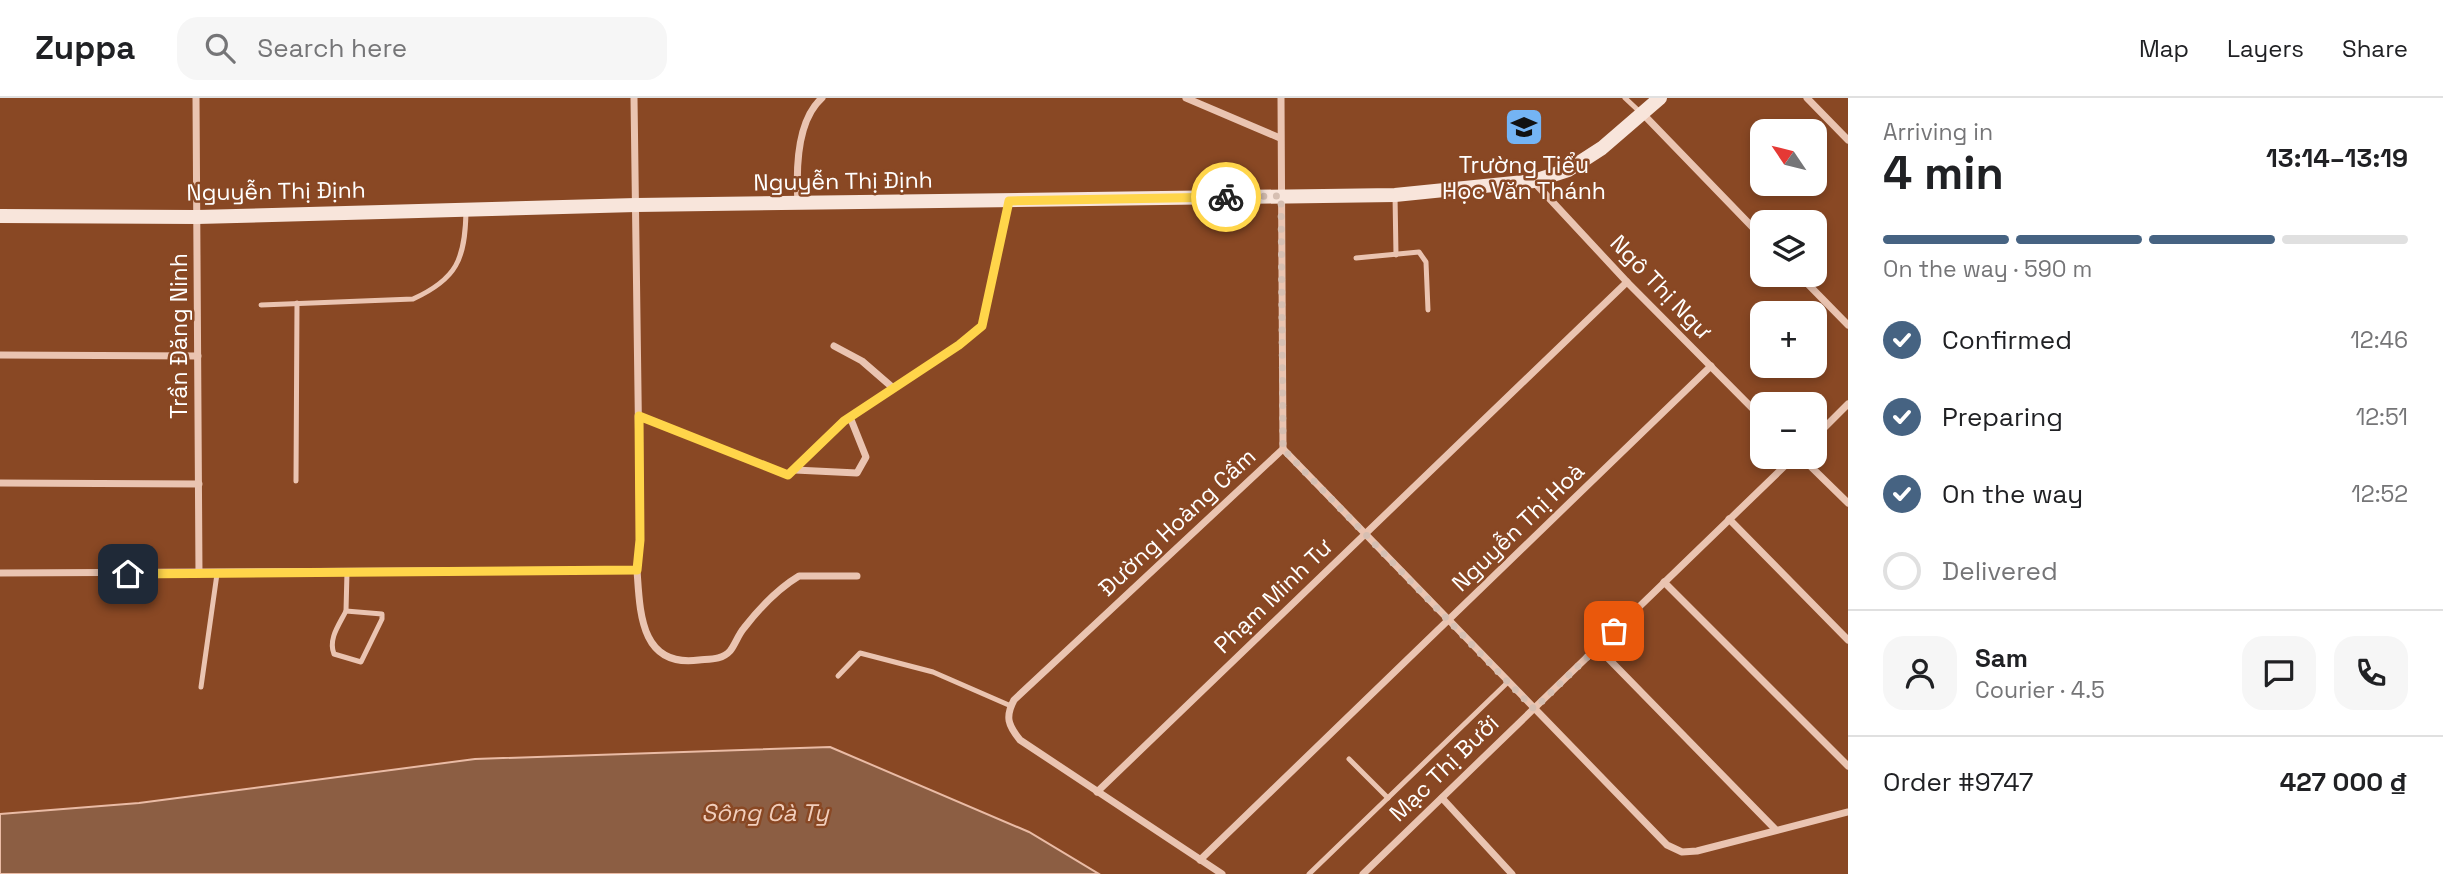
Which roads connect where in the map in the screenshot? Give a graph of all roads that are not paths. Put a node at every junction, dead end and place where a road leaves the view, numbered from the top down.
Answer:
1 (196, 98) edge
2 (634, 98) edge
3 (822, 98) edge
4 (1186, 98) edge
5 (1281, 98) edge
6 (1625, 98) edge
7 (1660, 98) edge
8 (1807, 98) edge
9 (1643, 114) junction
10 (1280, 138) junction
11 (1848, 140) edge
12 (1534, 181) junction
13 (1395, 195) junction
14 (1281, 196) junction
15 (1009, 201) junction
16 (798, 204) junction
17 (636, 205) junction
18 (466, 209) junction
19 (0, 216) edge
20 (197, 216) junction
21 (1750, 225) edge
22 (1396, 254) junction
23 (1356, 258) dead end
24 (1627, 282) junction
25 (1811, 287) edge
26 (297, 303) junction
27 (261, 304) dead end
28 (1428, 310) dead end
29 (1848, 325) edge
30 (834, 346) dead end
31 (0, 355) edge
32 (198, 356) junction
33 (1711, 366) junction
34 (892, 387) junction
35 (1848, 404) edge
36 (1750, 406) edge
37 (639, 416) junction
38 (850, 417) junction
39 (1827, 425) edge
40 (1283, 449) junction
41 (1782, 469) edge
42 (1813, 469) edge
43 (795, 470) junction
44 (296, 481) dead end
45 (0, 483) edge
46 (199, 484) junction
47 (1848, 503) edge
48 (1730, 519) junction
49 (1366, 533) junction
50 (637, 570) junction
51 (347, 572) junction
52 (0, 573) edge
53 (199, 574) junction
54 (217, 574) junction
55 (857, 576) dead end
56 (1664, 582) junction
57 (346, 611) junction
58 (1450, 620) junction
59 (1848, 640) edge
60 (1597, 647) junction
61 (838, 676) dead end
62 (1508, 682) junction
63 (201, 687) dead end
64 (1011, 706) junction
65 (1534, 709) junction
66 (1349, 759) dead end
67 (1848, 766) edge
68 (1097, 792) junction
69 (1388, 798) junction
70 (1442, 798) junction
71 (1848, 812) edge
72 (1775, 829) junction
73 (1200, 860) junction
74 (1222, 874) edge
75 (1309, 874) edge
76 (1363, 874) edge
77 (1512, 874) edge

1 - 20 street, Trần Đăng Ninh
2 - 17 street
3 - 16 street
4 - 10 street
5 - 10 street, Đường Hoàng Cầm
6 - 9 lane
7 - 9 street, Nguyễn Thị Định
8 - 11 street
9 - 12 street, Nguyễn Thị Định
9 - 21 street
10 - 14 street, Đường Hoàng Cầm
12 - 13 street, Nguyễn Thị Định
12 - 24 street, Ngô Thị Ngư
13 - 14 street, Nguyễn Thị Định
13 - 22 lane
14 - 15 street, Nguyễn Thị Định
14 - 40 street, Đường Hoàng Cầm
15 - 16 street, Nguyễn Thị Định
15 - 34 street
16 - 17 street, Nguyễn Thị Định
17 - 18 street, Nguyễn Thị Định
17 - 37 street
18 - 20 street, Nguyễn Thị Định
18 - 26 lane
19 - 20 street, Nguyễn Thị Định
20 - 32 street, Trần Đăng Ninh
22 - 23 lane
22 - 28 lane
24 - 33 street, Ngô Thị Ngư
24 - 49 street, Phạm Minh Tư
25 - 29 street
26 - 27 lane
26 - 44 lane
30 - 34 street
31 - 32 street
32 - 46 street, Trần Đăng Ninh
33 - 36 street, Ngô Thị Ngư
33 - 58 street, Nguyễn Thị Hoà
34 - 38 street
35 - 39 street
37 - 43 street
37 - 50 street
38 - 43 street
38 - 43 street
40 - 49 street
40 - 64 street, Đường Hoàng Cầm
41 - 48 street, Mạc Thị Bưởi
42 - 47 street
45 - 46 street
46 - 53 street, Trần Đăng Ninh
48 - 56 street, Mạc Thị Bưởi
48 - 59 street
49 - 58 street
49 - 68 street, Phạm Minh Tư
50 - 51 street
50 - 55 street
51 - 54 street
51 - 57 lane
52 - 53 street
53 - 54 street
54 - 63 lane
56 - 60 street, Mạc Thị Bưởi
56 - 67 street
57 - 57 lane
58 - 62 street
58 - 73 street, Nguyễn Thị Hoà
60 - 65 street, Mạc Thị Bưởi
60 - 72 street
61 - 64 lane
62 - 65 street
62 - 69 lane
64 - 68 street
65 - 70 street, Mạc Thị Bưởi
65 - 72 street
66 - 69 lane
68 - 73 street
69 - 75 lane
70 - 76 street, Mạc Thị Bưởi
70 - 77 street
71 - 72 street
73 - 74 street

